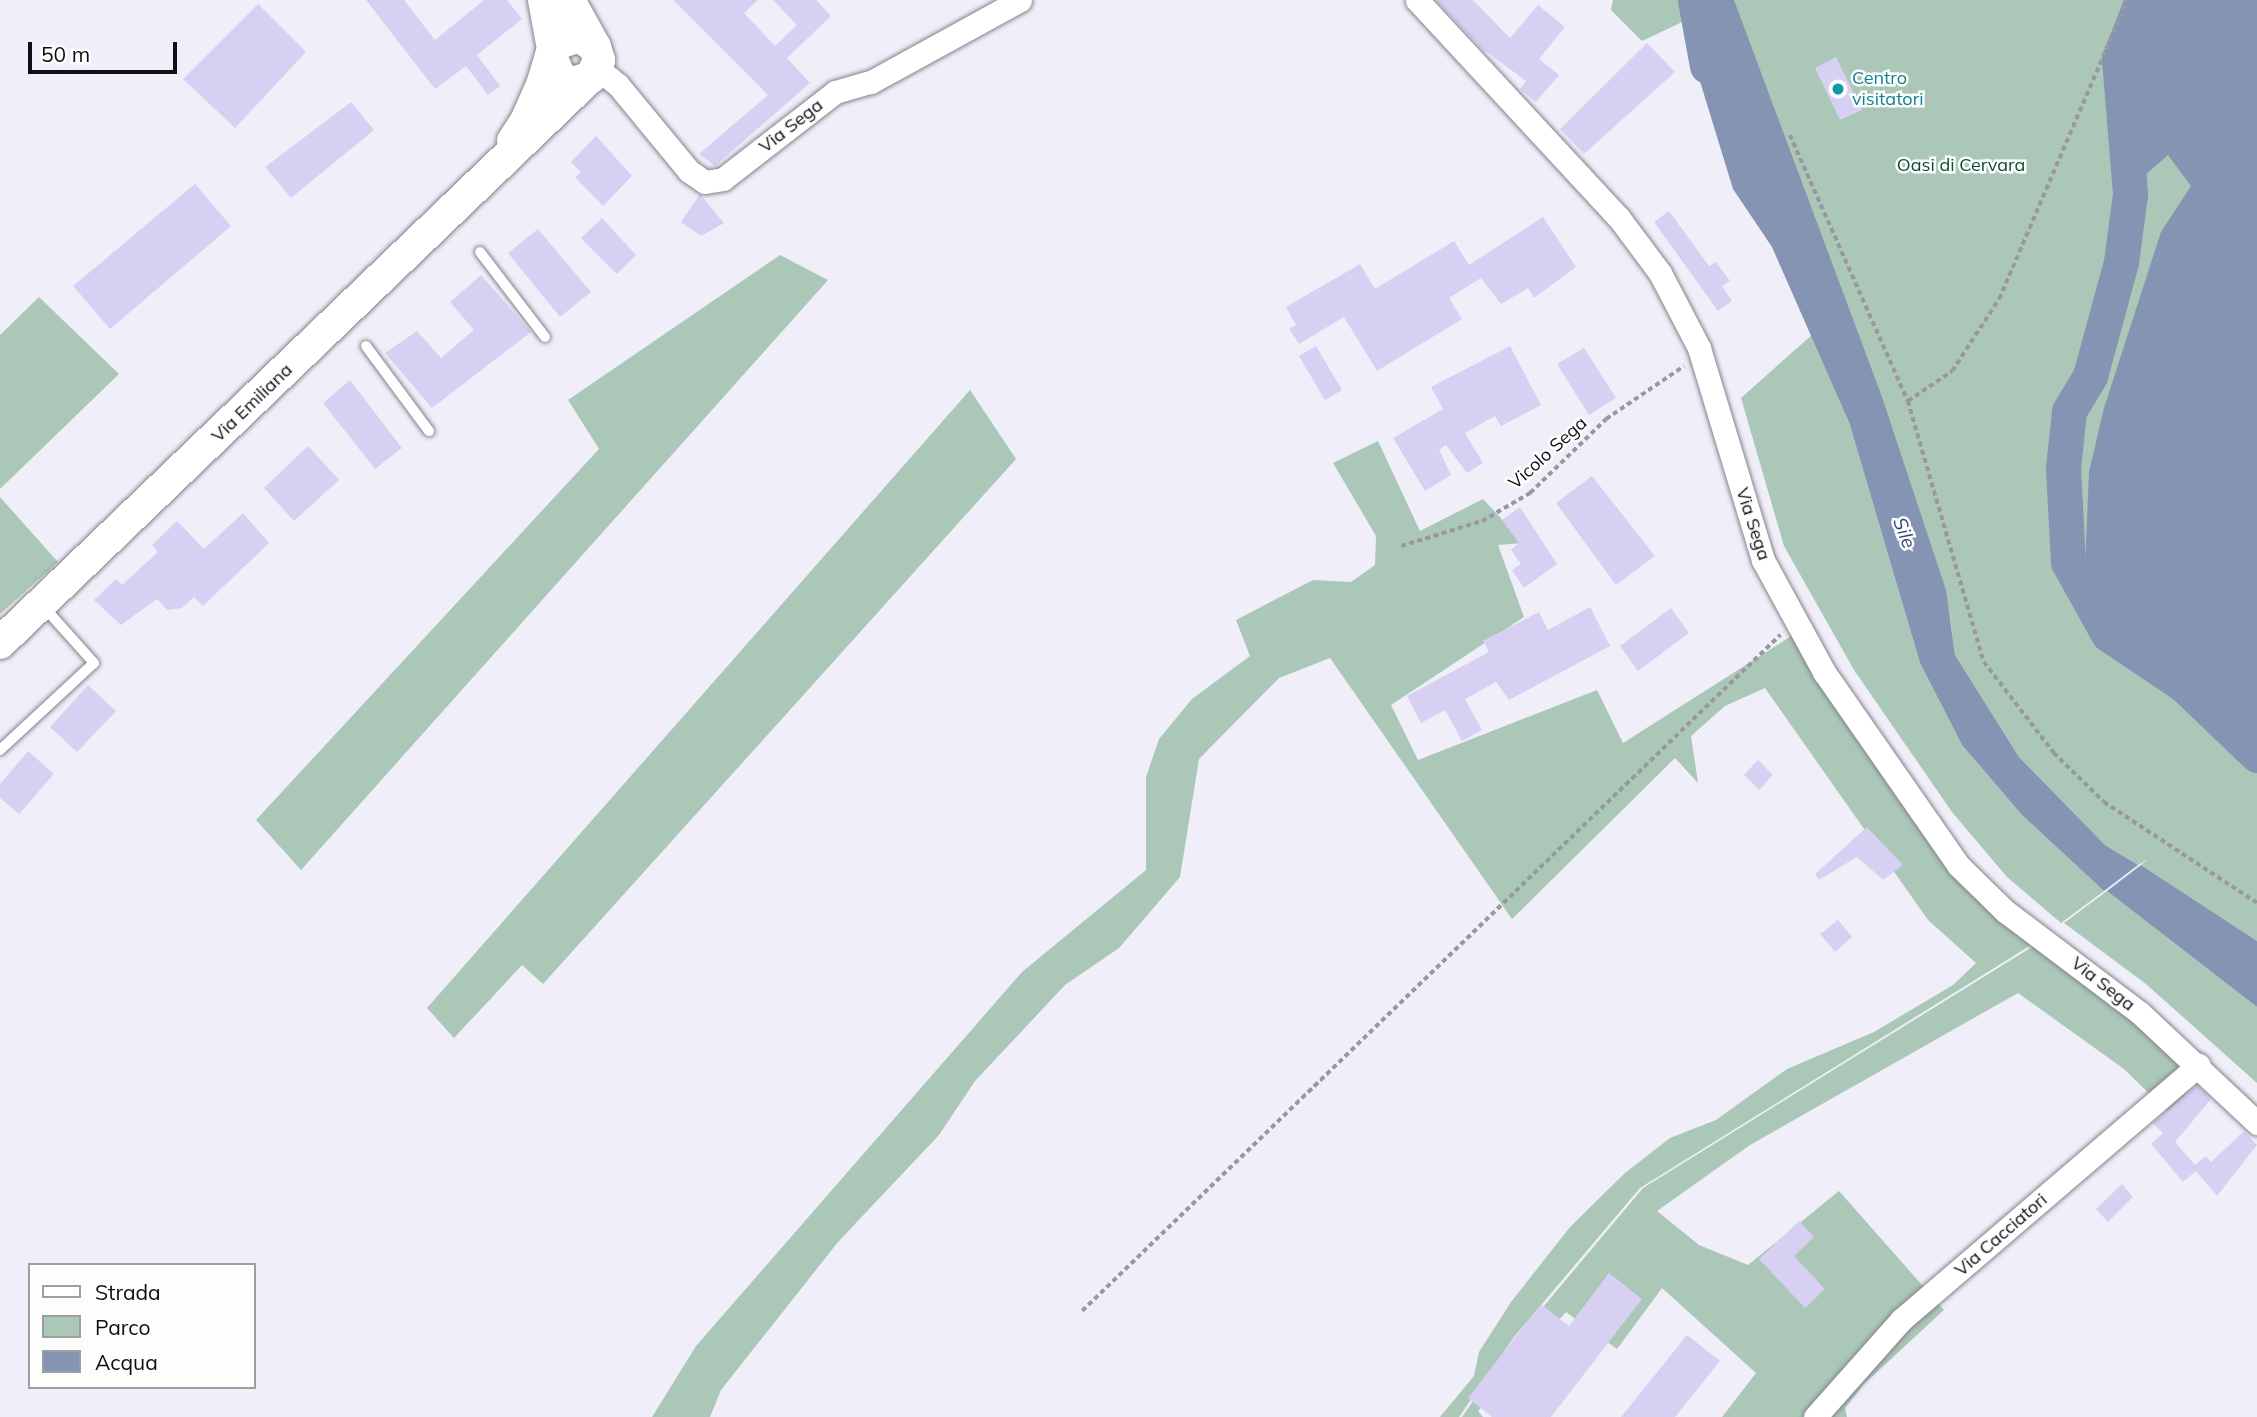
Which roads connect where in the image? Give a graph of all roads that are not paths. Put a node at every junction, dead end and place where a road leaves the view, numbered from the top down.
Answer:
1 (544, 0) edge
2 (569, 0) edge
3 (1020, 0) edge
4 (1417, 0) edge
5 (552, 52) junction
6 (593, 65) junction
7 (501, 160) junction
8 (480, 252) dead end
9 (545, 337) dead end
10 (366, 346) dead end
11 (429, 431) dead end
12 (41, 604) junction
13 (0, 643) edge
14 (0, 750) edge
15 (2199, 1065) junction
16 (2257, 1123) edge
17 (1815, 1417) edge

1 - 5 main road
2 - 6 main road
3 - 6 street, Via Sega
4 - 15 street, Via Sega
5 - 6 main road
5 - 7 main road, Via Emiliana
6 - 7 main road, Via Emiliana
7 - 12 main road, Via Emiliana
8 - 9 lane
10 - 11 lane
12 - 13 main road, Via Emiliana
12 - 14 lane
15 - 16 street, Via Sega
15 - 17 street, Via Cacciatori

